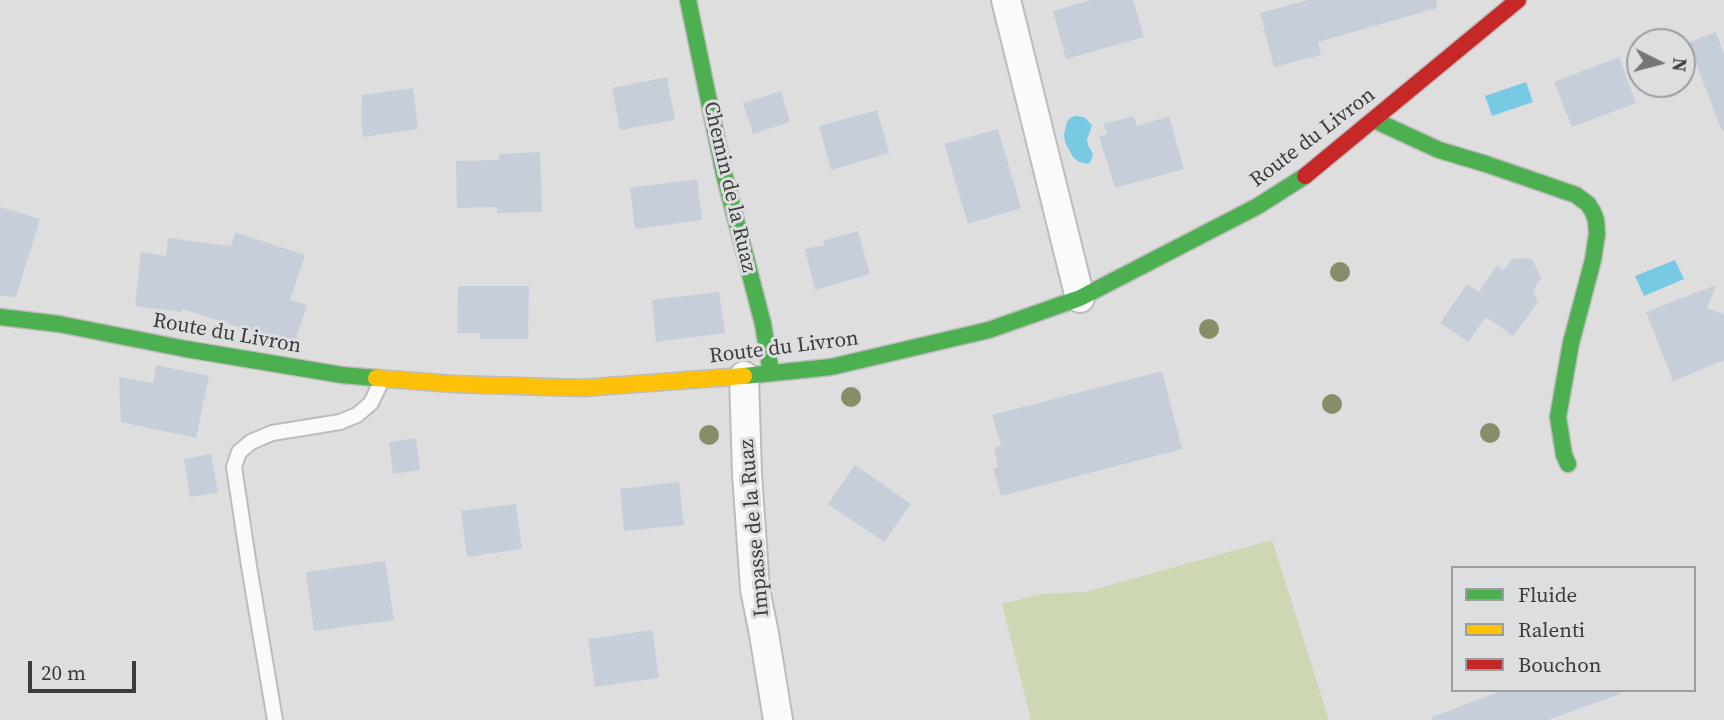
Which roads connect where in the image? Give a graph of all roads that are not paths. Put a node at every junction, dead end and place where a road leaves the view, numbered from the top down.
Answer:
1 (688, 0) edge
2 (1006, 0) edge
3 (1518, 0) edge
4 (1374, 120) junction
5 (1080, 298) junction
6 (0, 317) edge
7 (771, 373) junction
8 (744, 376) junction
9 (383, 379) junction
10 (1568, 464) dead end
11 (275, 720) edge
12 (778, 720) edge

1 - 7 street, Chemin de la Ruaz
2 - 5 street
3 - 4 street, Route du Livron
4 - 5 street, Route du Livron
4 - 10 street
5 - 7 street, Route du Livron
6 - 9 street, Route du Livron
7 - 8 street, Route du Livron
8 - 9 street, Route du Livron
8 - 12 street, Impasse de la Ruaz
9 - 11 lane

